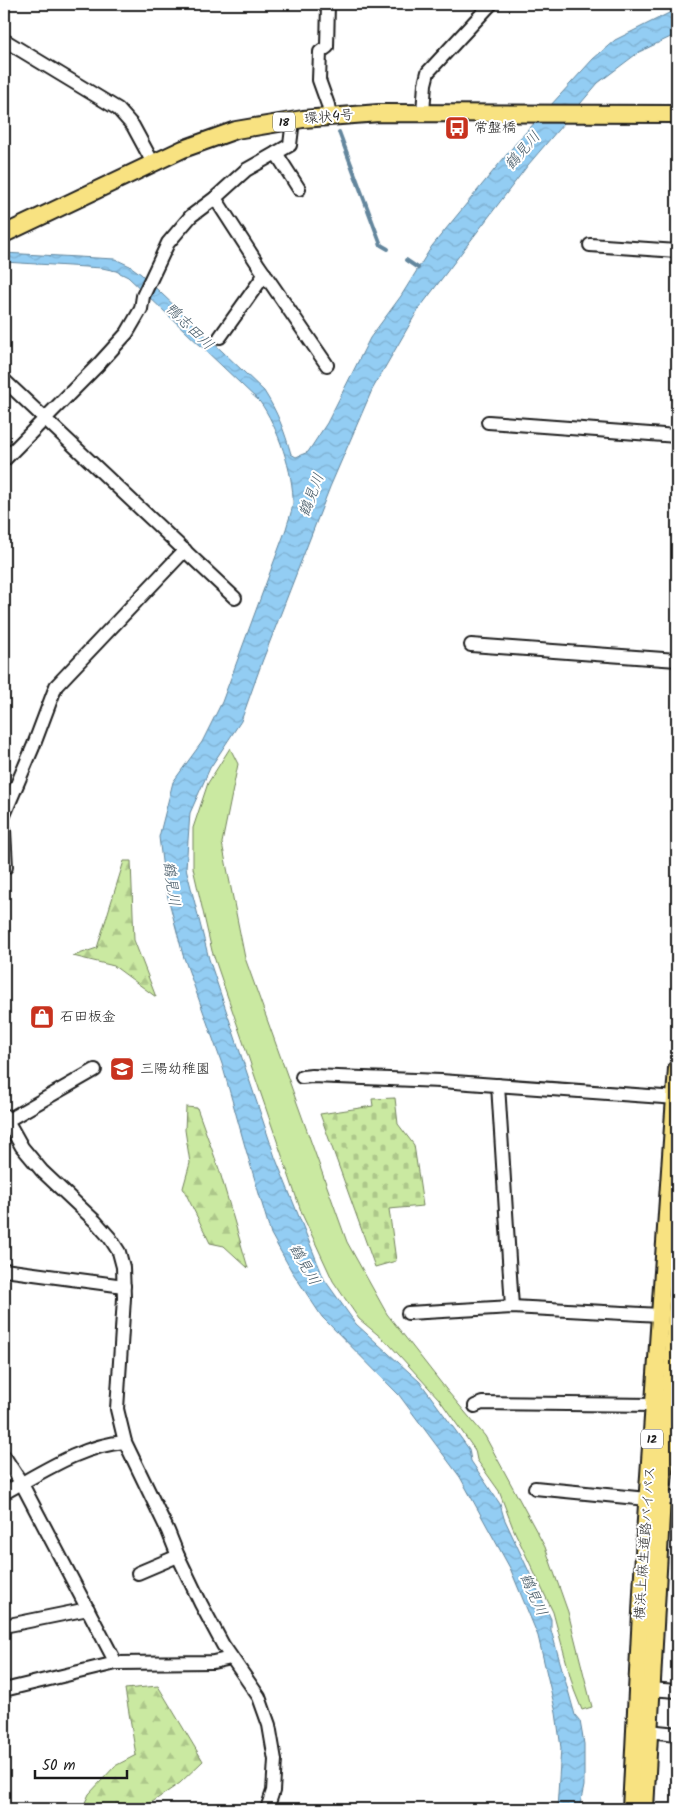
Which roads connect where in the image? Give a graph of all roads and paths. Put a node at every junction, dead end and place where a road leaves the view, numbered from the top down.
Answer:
1 (328, 4) edge
2 (491, 4) edge
3 (4, 40) edge
4 (423, 113) junction
5 (677, 114) edge
6 (330, 116) junction
7 (293, 120) junction
8 (276, 153) junction
9 (153, 164) junction
10 (299, 189) dead end
11 (215, 198) junction
12 (4, 234) edge
13 (590, 245) dead end
14 (677, 251) edge
15 (265, 274) junction
16 (220, 337) dead end
17 (328, 365) dead end
18 (4, 380) edge
19 (44, 418) junction
20 (488, 422) dead end
21 (677, 436) edge
22 (4, 460) edge
23 (185, 550) junction
24 (235, 598) dead end
25 (471, 645) dead end
26 (677, 660) edge
27 (4, 815) edge
28 (4, 830) edge
29 (4, 867) edge
30 (677, 1068) edge
31 (95, 1070) dead end
32 (302, 1077) dead end
33 (498, 1085) junction
34 (676, 1098) edge
35 (6, 1118) edge
36 (4, 1270) edge
37 (124, 1286) junction
38 (512, 1307) junction
39 (673, 1311) edge
40 (408, 1313) dead end
41 (654, 1405) junction
42 (476, 1406) dead end
43 (125, 1442) junction
44 (4, 1456) edge
45 (22, 1484) junction
46 (536, 1488) dead end
47 (4, 1493) edge
48 (662, 1498) edge
49 (178, 1556) junction
50 (138, 1573) dead end
51 (88, 1609) junction
52 (4, 1626) edge
53 (231, 1658) junction
54 (116, 1663) junction
55 (650, 1689) junction
56 (4, 1690) edge
57 (677, 1691) edge
58 (648, 1731) junction
59 (677, 1734) edge
60 (267, 1809) edge
61 (631, 1809) edge
62 (644, 1809) edge

1 - 6 street
2 - 4 street
3 - 9 street
4 - 5 main road, 環状4号 / 18
4 - 6 main road, 環状4号 / 18
6 - 7 main road, 環状4号 / 18
7 - 8 street
7 - 9 main road, 環状4号 / 18
8 - 10 street
8 - 11 street
9 - 12 main road, 環状4号 / 18
11 - 15 street
11 - 19 street
13 - 14 street
15 - 16 street
15 - 17 street
18 - 19 street
19 - 22 street
19 - 23 street
20 - 21 street
23 - 24 street
23 - 27 street
25 - 26 street
28 - 29 street
30 - 34 main road, 横浜上麻生道路バイパス / 12
31 - 35 street
32 - 33 street
33 - 34 street
33 - 38 street
34 - 39 main road, 横浜上麻生道路バイパス / 12
35 - 37 street
36 - 37 street
37 - 43 street
38 - 39 street
38 - 40 street
39 - 41 main road, 横浜上麻生道路バイパス / 12
39 - 48 main road, 横浜上麻生道路バイパス / 12
41 - 42 street
41 - 48 main road, 横浜上麻生道路バイパス / 12
43 - 45 street
43 - 49 street
44 - 45 street
45 - 47 street
45 - 51 street
46 - 48 street
48 - 55 main road, 横浜上麻生道路バイパス / 12
48 - 61 main road, 横浜上麻生道路バイパス / 12
49 - 50 street
49 - 53 street
51 - 52 street
51 - 54 street
53 - 54 street
53 - 60 street
54 - 56 street
55 - 57 street
55 - 58 main road, 横浜上麻生道路バイパス / 12
58 - 59 street
58 - 62 main road, 横浜上麻生道路バイパス / 12

